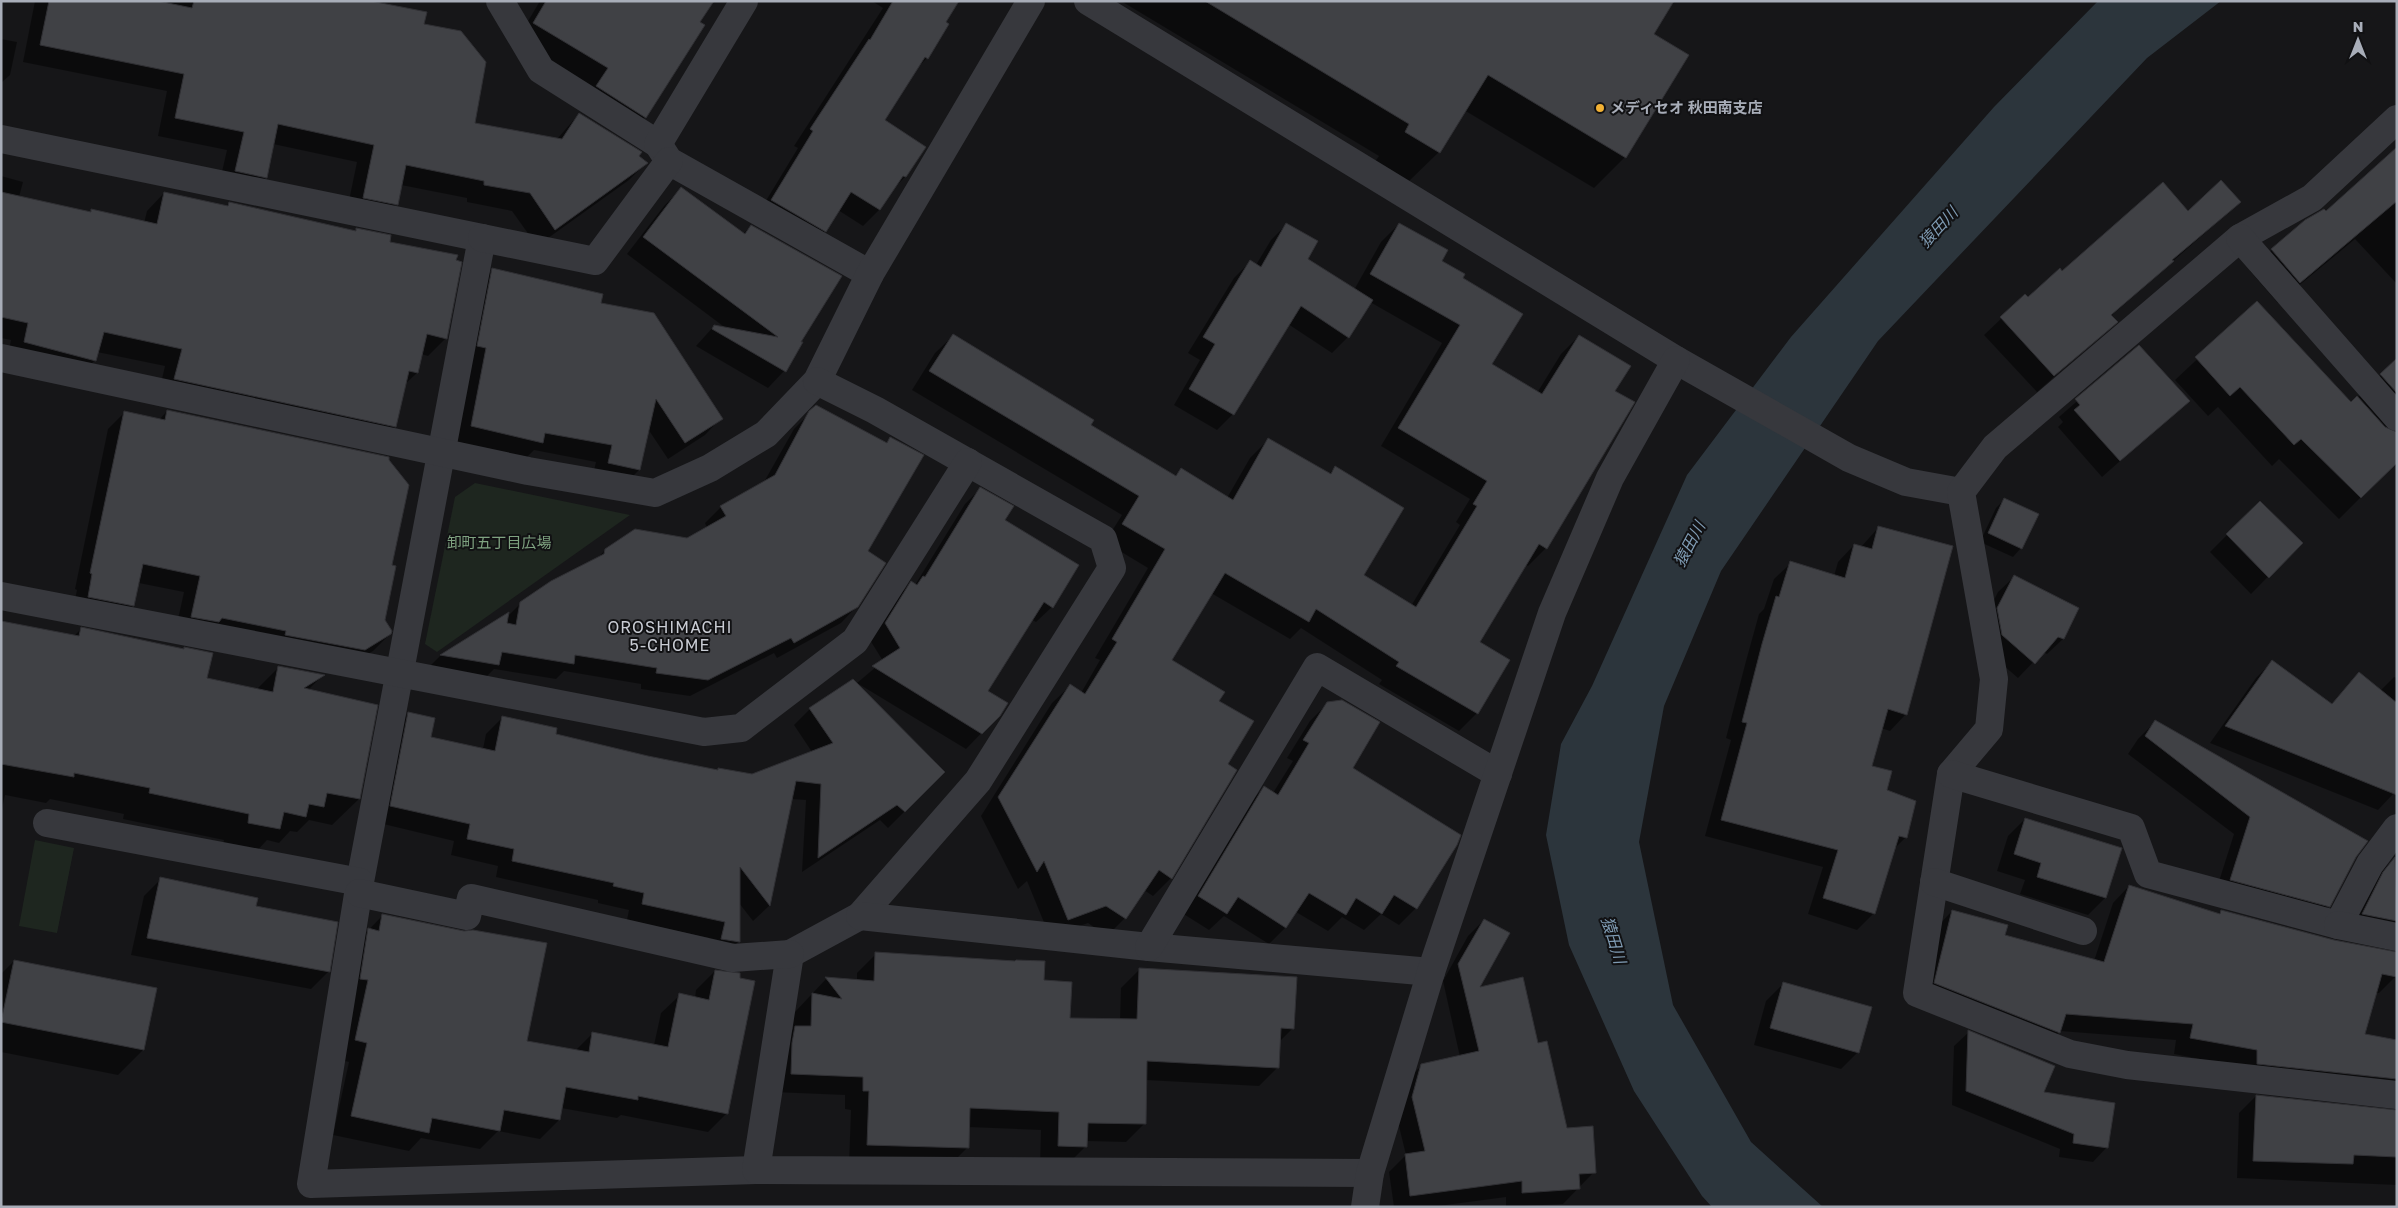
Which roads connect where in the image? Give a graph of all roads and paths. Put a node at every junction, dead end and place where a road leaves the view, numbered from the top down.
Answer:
1 (500, 1) edge
2 (744, 1) edge
3 (1031, 1) edge
4 (1088, 1) edge
5 (2397, 119) edge
6 (1, 139) edge
7 (663, 152) junction
8 (482, 238) junction
9 (2240, 238) junction
10 (870, 274) junction
11 (1, 358) edge
12 (1676, 360) junction
13 (817, 381) junction
14 (2397, 416) edge
15 (442, 453) junction
16 (968, 462) junction
17 (1962, 492) junction
18 (1, 596) edge
19 (399, 674) junction
20 (1498, 774) junction
21 (1951, 774) junction
22 (47, 823) dead end
23 (2397, 828) edge
24 (1934, 882) junction
25 (360, 888) junction
26 (860, 916) junction
27 (2338, 925) junction
28 (2083, 932) dead end
29 (2397, 937) edge
30 (1149, 947) junction
31 (790, 954) junction
32 (1430, 972) junction
33 (2397, 1096) edge
34 (756, 1170) junction
35 (1370, 1173) junction
36 (1365, 1207) edge

1 - 7 street
2 - 7 street
3 - 10 street
4 - 12 street
5 - 9 street
6 - 8 street
7 - 8 street
7 - 10 street
8 - 15 street
9 - 14 street
9 - 17 street
10 - 13 street
11 - 15 street
12 - 17 street
12 - 20 street
13 - 15 street
13 - 16 street
15 - 19 street
16 - 19 street
16 - 26 street
17 - 21 street
18 - 19 street
19 - 25 street
20 - 30 street
20 - 32 street
21 - 24 street
21 - 27 street
22 - 25 street
23 - 27 street
24 - 28 street
24 - 33 street
25 - 31 street
25 - 34 street
26 - 30 street
26 - 31 street
27 - 29 street
30 - 32 street
31 - 34 street
32 - 35 street
34 - 35 street
35 - 36 street

